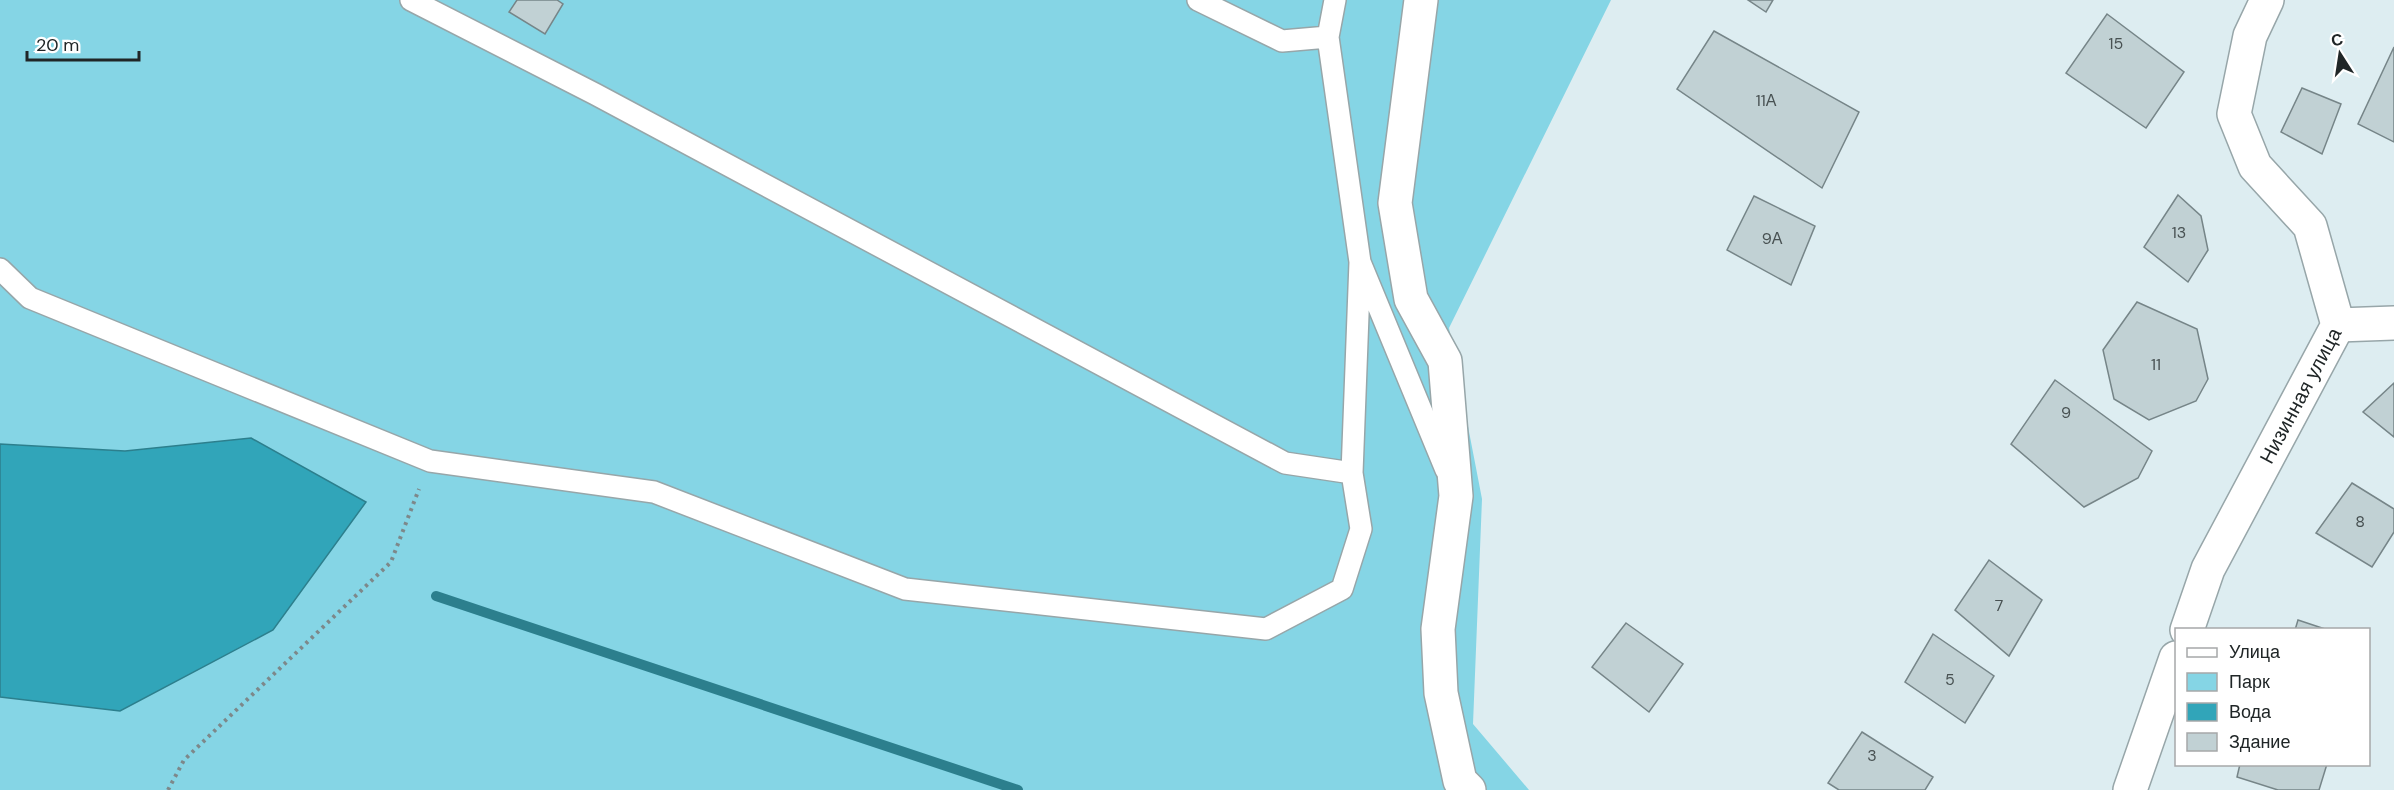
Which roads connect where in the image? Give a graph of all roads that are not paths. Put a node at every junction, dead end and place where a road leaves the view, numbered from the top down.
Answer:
1 (411, 0) edge
2 (1198, 0) edge
3 (1335, 0) edge
4 (1421, 0) edge
5 (2267, 0) edge
6 (1328, 37) junction
7 (1360, 262) junction
8 (0, 269) edge
9 (2394, 323) edge
10 (2338, 325) junction
11 (1352, 473) junction
12 (1456, 496) junction
13 (2188, 628) edge
14 (2175, 661) edge
15 (1469, 790) edge
16 (2130, 790) edge

1 - 11 lane
2 - 6 lane
3 - 6 lane
4 - 12 street
5 - 10 street, Низинная улица
6 - 7 lane
7 - 11 lane
7 - 12 lane
8 - 11 lane
9 - 10 street
10 - 13 street, Низинная улица
12 - 15 street
14 - 16 street

